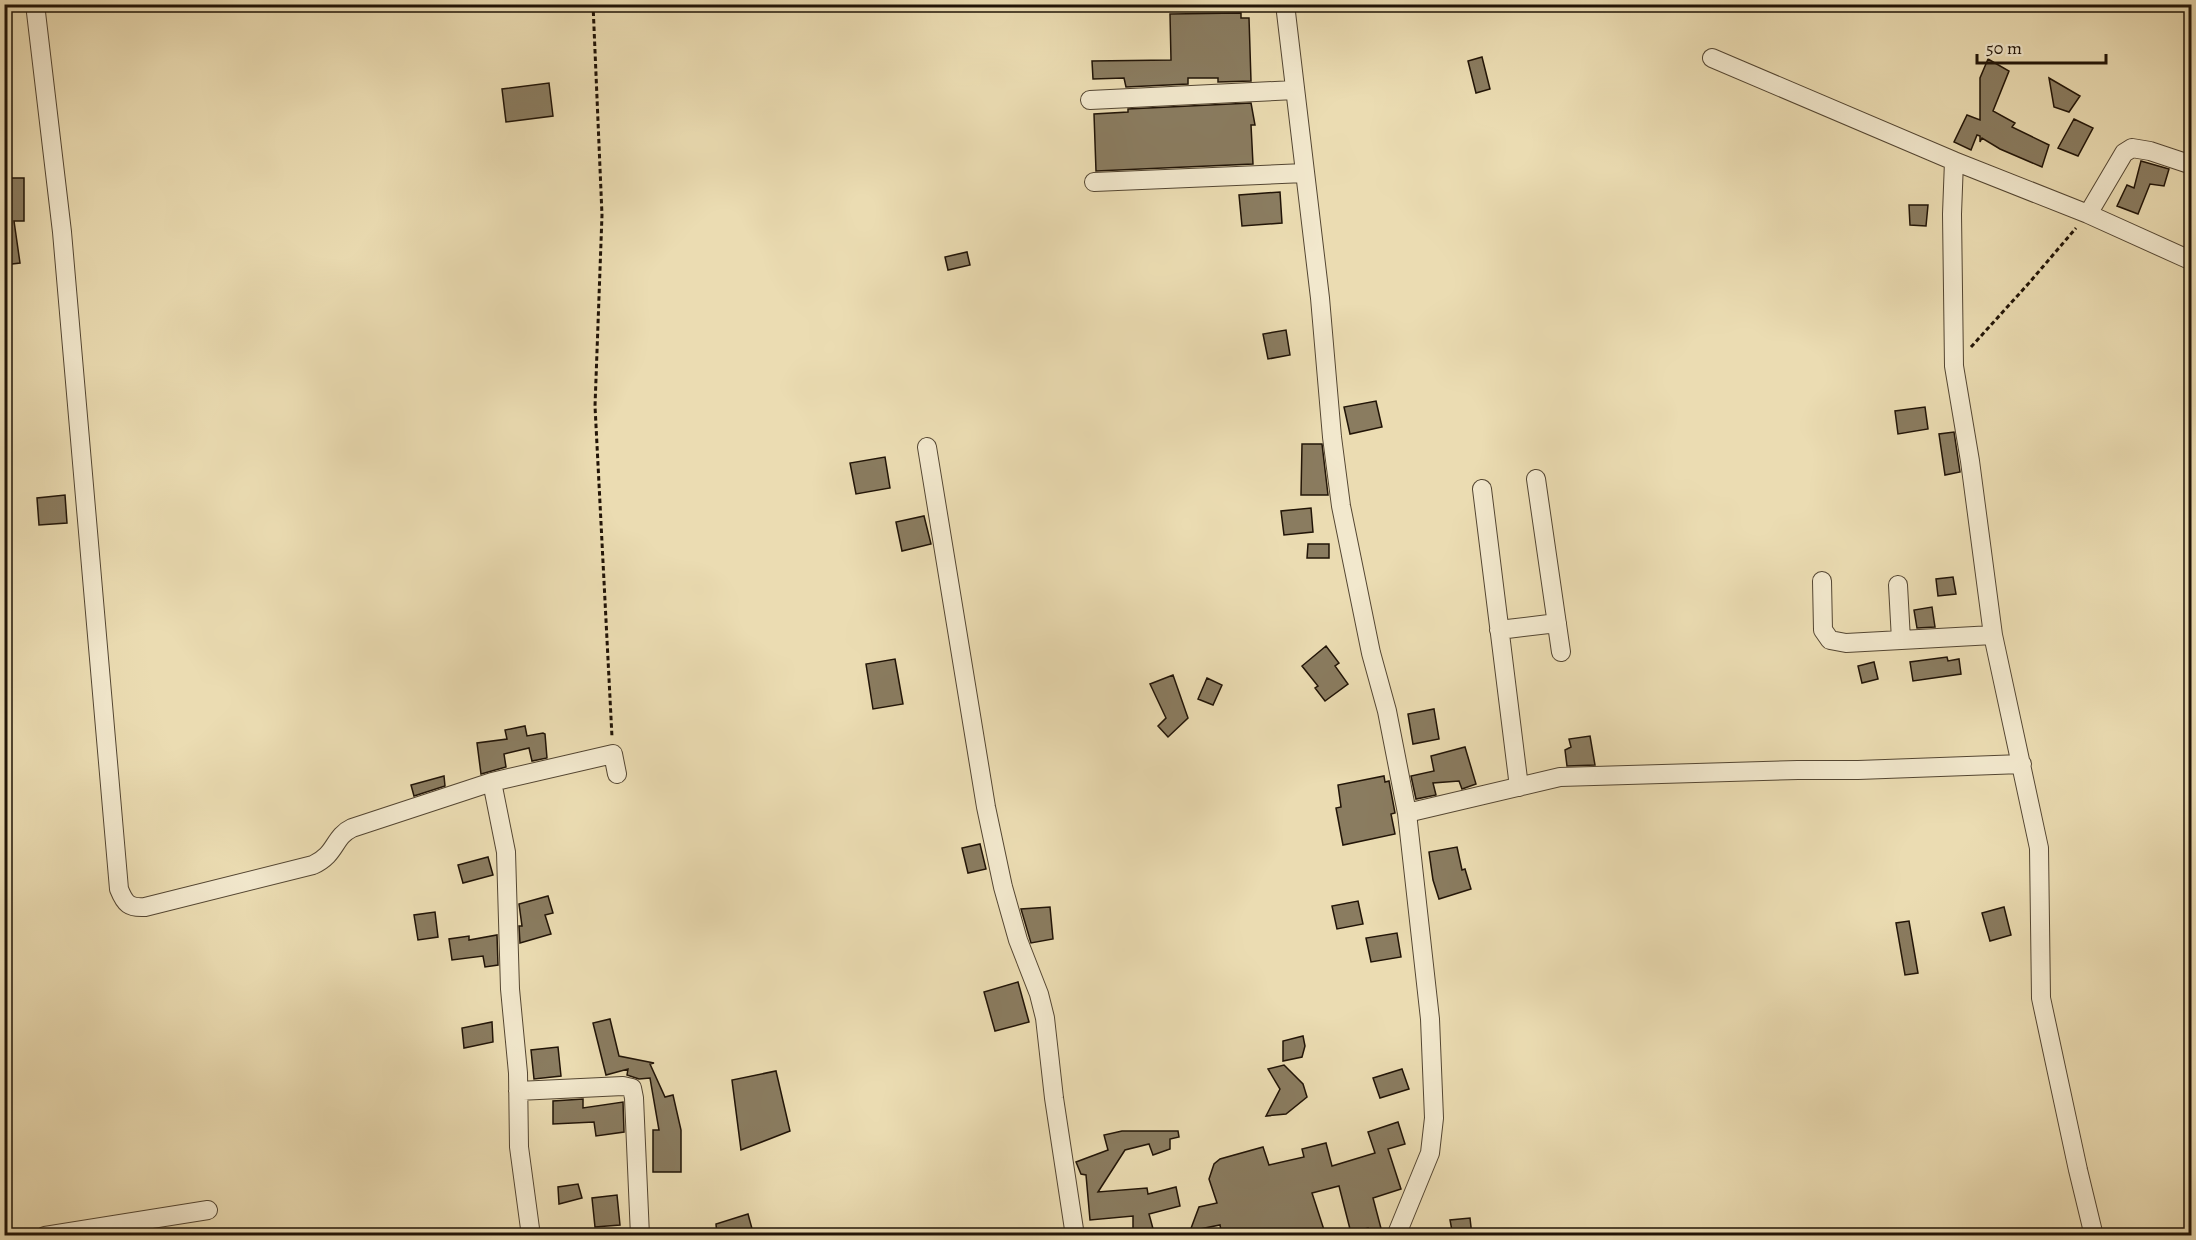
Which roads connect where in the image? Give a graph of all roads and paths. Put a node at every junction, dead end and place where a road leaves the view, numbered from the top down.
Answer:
1 (35, 4) edge
2 (593, 4) edge
3 (1285, 4) edge
4 (1712, 58) dead end
5 (1295, 90) junction
6 (1090, 100) dead end
7 (1954, 161) junction
8 (2192, 165) edge
9 (1305, 173) junction
10 (1094, 182) dead end
11 (2088, 214) junction
12 (2192, 261) edge
13 (1954, 366) junction
14 (927, 447) dead end
15 (1536, 479) dead end
16 (1482, 489) dead end
17 (1822, 581) dead end
18 (1898, 585) dead end
19 (1557, 623) junction
20 (1499, 630) junction
21 (1993, 635) junction
22 (1901, 640) junction
23 (1561, 652) dead end
24 (613, 754) junction
25 (2022, 764) junction
26 (617, 774) dead end
27 (492, 782) junction
28 (1519, 787) junction
29 (1407, 813) junction
30 (518, 1091) junction
31 (208, 1210) dead end
32 (45, 1236) edge
33 (531, 1236) edge
34 (640, 1236) edge
35 (1075, 1236) edge
36 (1396, 1236) edge
37 (2094, 1236) edge

1 - 27 street
2 - 24 path
3 - 5 street
4 - 7 street
5 - 6 street
5 - 9 street
7 - 11 street
7 - 13 street
8 - 11 street
9 - 10 street
9 - 29 street
11 - 12 street
11 - 13 path
13 - 21 street
14 - 35 street
15 - 19 street
16 - 20 street
17 - 22 street
18 - 22 street
19 - 20 street
19 - 23 street
20 - 28 street
21 - 22 street
21 - 25 street
24 - 26 street
24 - 27 street
25 - 28 street
25 - 37 street
27 - 30 street
28 - 29 street
29 - 36 street
30 - 33 street
30 - 34 street
31 - 32 street

